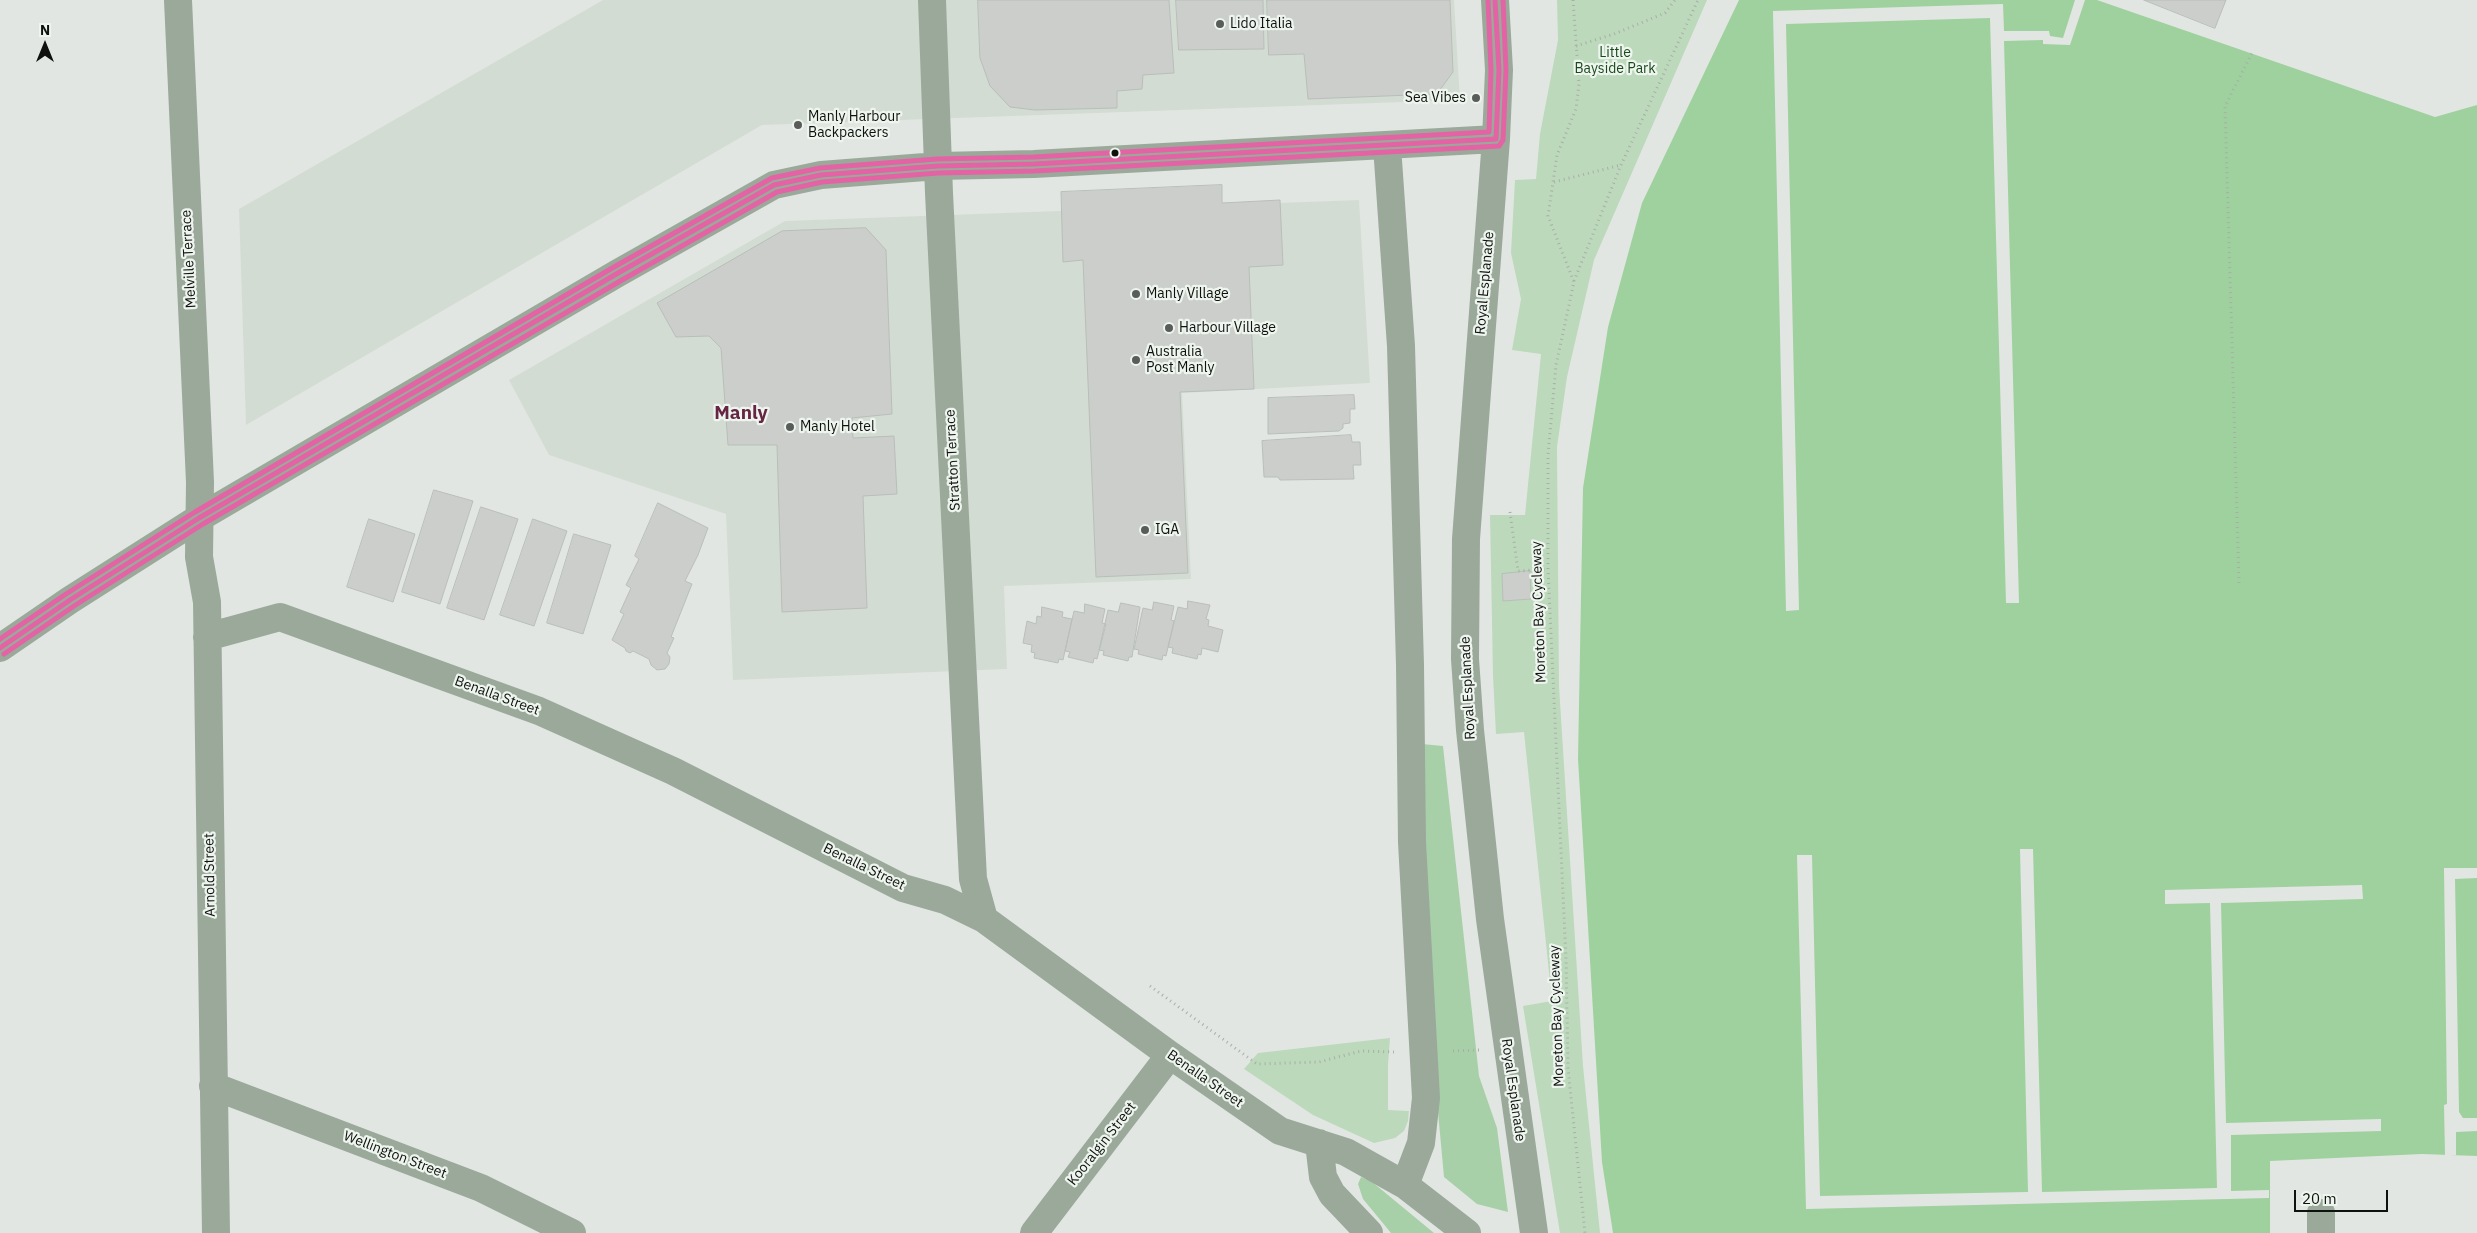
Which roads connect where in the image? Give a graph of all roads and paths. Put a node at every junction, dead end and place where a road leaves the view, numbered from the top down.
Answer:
1 (178, 0) edge
2 (932, 0) edge
3 (1495, 0) edge
4 (1573, 0) edge
5 (1675, 0) edge
6 (1698, 0) edge
7 (1576, 46) junction
8 (2252, 53) dead end
9 (1496, 139) junction
10 (1387, 146) junction
11 (1621, 165) junction
12 (938, 166) junction
13 (1554, 182) junction
14 (1574, 282) junction
15 (1510, 512) dead end
16 (199, 518) junction
17 (1548, 569) junction
18 (2239, 583) dead end
19 (207, 637) junction
20 (0, 648) edge
21 (984, 919) junction
22 (1150, 986) dead end
23 (1507, 1049) junction
24 (1422, 1053) junction
25 (1170, 1055) junction
26 (213, 1086) junction
27 (1319, 1144) junction
28 (1405, 1185) junction
29 (216, 1233) edge
30 (572, 1233) edge
31 (1034, 1233) edge
32 (1369, 1233) edge
33 (1467, 1233) edge
34 (1534, 1233) edge
35 (1585, 1233) edge

1 - 16 street, Melville Terrace
2 - 12 street, Stratton Terrace
3 - 9 street, Royal Esplanade
4 - 7 path
5 - 7 path
6 - 11 path, Moreton Bay Cycleway
7 - 13 path
8 - 18 path
9 - 10 street
9 - 23 street, Royal Esplanade
10 - 12 street
10 - 24 street
11 - 13 path
11 - 14 path, Moreton Bay Cycleway
12 - 16 street
12 - 21 street, Stratton Terrace
13 - 14 path
14 - 17 path, Moreton Bay Cycleway
15 - 17 path
16 - 19 street, Arnold Street
16 - 20 street
17 - 35 path, Moreton Bay Cycleway
19 - 21 street, Benalla Street
19 - 26 street, Arnold Street
21 - 25 street, Benalla Street
22 - 24 path
23 - 24 path
23 - 34 street, Royal Esplanade
24 - 28 street
25 - 27 street, Benalla Street
25 - 31 street, Kooralgin Street
26 - 29 street, Arnold Street
26 - 30 street, Wellington Street
27 - 28 street, Benalla Street
27 - 32 street
28 - 33 street, Benalla Street

